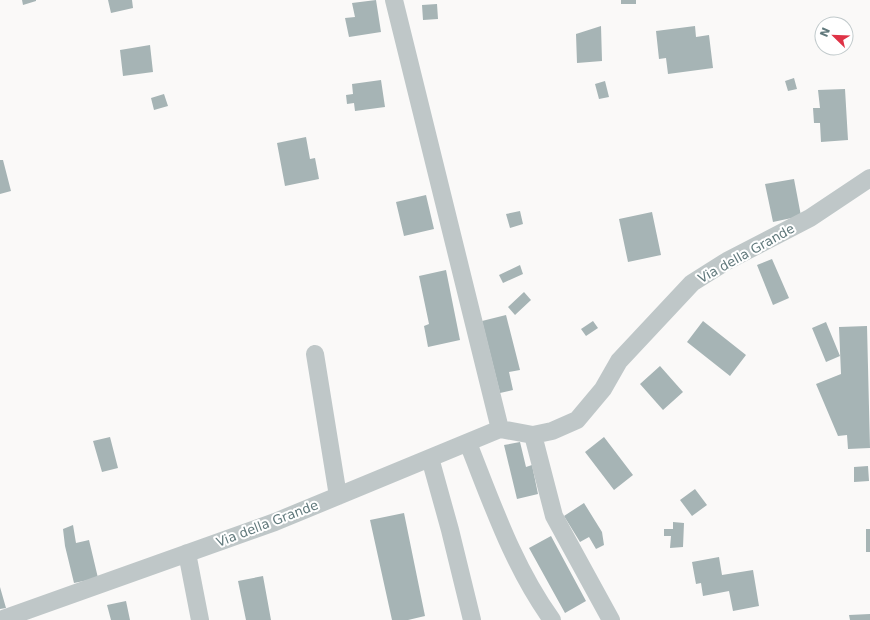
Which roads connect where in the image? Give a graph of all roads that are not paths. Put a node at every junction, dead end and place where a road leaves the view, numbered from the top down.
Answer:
1 (394, 0) edge
2 (870, 178) edge
3 (315, 354) dead end
4 (500, 429) junction
5 (533, 435) junction
6 (468, 443) junction
7 (430, 458) junction
8 (338, 496) junction
9 (187, 553) junction
10 (547, 619) edge
11 (0, 620) edge
12 (200, 620) edge
13 (472, 620) edge
14 (611, 620) edge

1 - 4 street
2 - 5 street, Via della Grande
3 - 8 street
4 - 5 street, Via della Grande
4 - 6 street, Via della Grande
5 - 14 street
6 - 7 street, Via della Grande
6 - 10 street
7 - 8 street, Via della Grande
7 - 13 street
8 - 9 street, Via della Grande
9 - 11 street, Via della Grande
9 - 12 street

